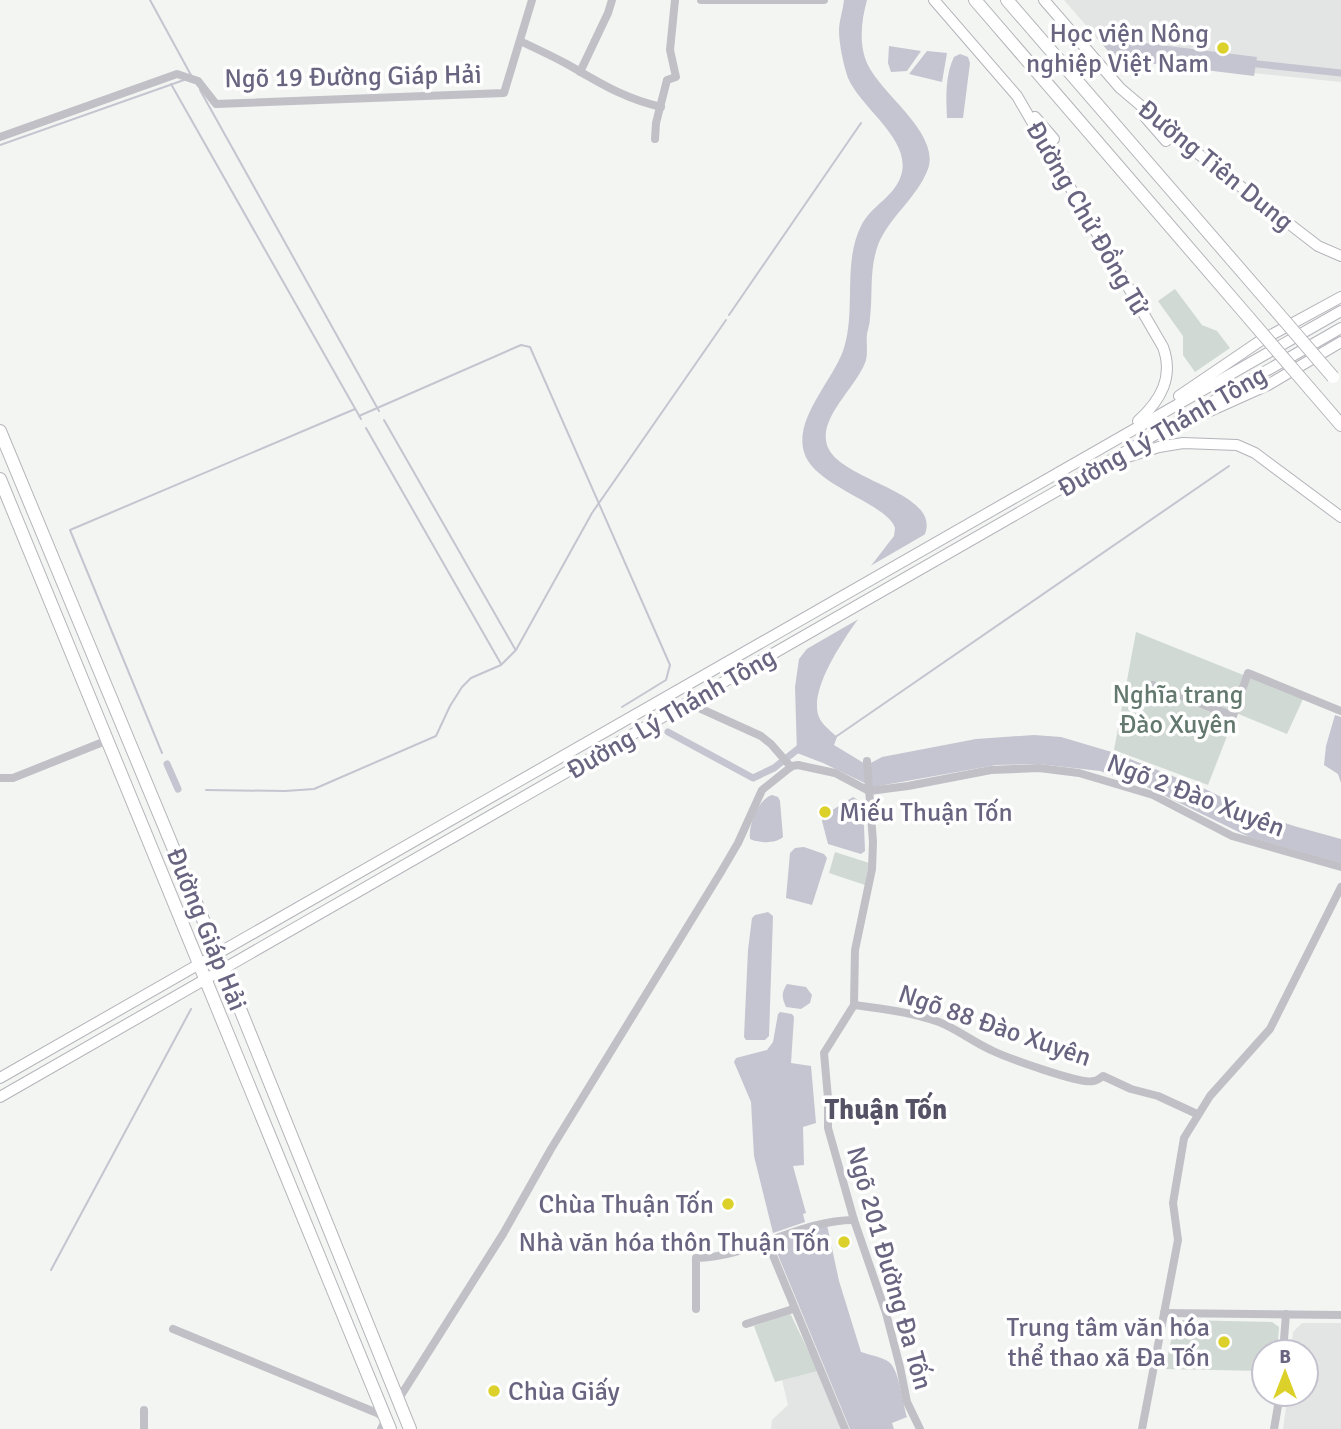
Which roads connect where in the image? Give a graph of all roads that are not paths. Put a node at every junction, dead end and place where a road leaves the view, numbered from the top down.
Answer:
1 (532, 0) edge
2 (612, 0) edge
3 (674, 0) edge
4 (701, 0) edge
5 (824, 0) edge
6 (934, 0) edge
7 (975, 0) edge
8 (1007, 0) edge
9 (1044, 0) edge
10 (520, 41) junction
11 (580, 72) junction
12 (1120, 88) junction
13 (1017, 96) junction
14 (661, 107) junction
15 (0, 137) edge
16 (655, 139) dead end
17 (1054, 139) dead end
18 (1166, 141) dead end
19 (1341, 256) edge
20 (1341, 297) edge
21 (1341, 311) edge
22 (1341, 328) edge
23 (1341, 342) edge
24 (1337, 382) edge
25 (1167, 409) junction
26 (1174, 424) junction
27 (1341, 425) edge
28 (0, 430) edge
29 (1111, 441) junction
30 (1104, 464) junction
31 (0, 479) edge
32 (1041, 482) junction
33 (1049, 496) junction
34 (1341, 517) edge
35 (1153, 685) dead end
36 (663, 698) junction
37 (688, 703) junction
38 (1341, 711) edge
39 (671, 712) junction
40 (118, 714) junction
41 (101, 720) junction
42 (108, 740) junction
43 (867, 761) dead end
44 (789, 765) junction
45 (0, 778) edge
46 (869, 789) junction
47 (1341, 867) edge
48 (1341, 887) edge
49 (217, 954) junction
50 (200, 964) junction
51 (223, 969) junction
52 (206, 979) junction
53 (854, 1005) junction
54 (0, 1078) edge
55 (0, 1097) edge
56 (1197, 1114) junction
57 (854, 1220) junction
58 (767, 1241) junction
59 (696, 1309) dead end
60 (793, 1309) junction
61 (1164, 1313) junction
62 (1286, 1314) junction
63 (1341, 1315) edge
64 (746, 1324) dead end
65 (173, 1329) dead end
66 (1284, 1338) edge
67 (400, 1406) junction
68 (1278, 1408) edge
69 (144, 1410) dead end
70 (386, 1426) edge
71 (144, 1429) edge
72 (410, 1429) edge
73 (845, 1429) edge
74 (920, 1429) edge
75 (1142, 1429) edge
76 (1274, 1429) edge

1 - 10 street, Ngõ 19 Đường Giáp Hải
2 - 11 street
3 - 14 street
4 - 5 street
6 - 13 main road, Đường Chử Đồng Tử
7 - 27 highway, bridge
8 - 24 highway, bridge
9 - 12 main road, Đường Tiên Dung
10 - 11 street
10 - 15 street, Ngõ 19 Đường Giáp Hải
11 - 14 street
12 - 18 main road
12 - 19 main road, Đường Tiên Dung
13 - 17 main road
13 - 29 main road, Đường Chử Đồng Tử
14 - 16 street
20 - 25 main road
21 - 25 main road, Đường Lý Thánh Tông
22 - 26 main road, Đường Lý Thánh Tông
23 - 26 main road
25 - 29 main road, Đường Lý Thánh Tông
26 - 30 main road, Đường Lý Thánh Tông
28 - 40 highway, Đường Giáp Hải
29 - 32 main road, Đường Lý Thánh Tông
30 - 33 main road, Đường Lý Thánh Tông
30 - 34 main road
31 - 41 highway, Đường Giáp Hải
32 - 33 main road
32 - 36 main road, Đường Lý Thánh Tông
33 - 37 main road, Đường Lý Thánh Tông
35 - 38 street
36 - 39 main road
36 - 49 main road, Đường Lý Thánh Tông
37 - 39 main road, Đường Lý Thánh Tông
37 - 44 street
39 - 51 main road, Đường Lý Thánh Tông
40 - 41 highway
40 - 49 highway, Đường Giáp Hải
41 - 42 highway, Đường Giáp Hải
42 - 45 street
42 - 50 highway, Đường Giáp Hải
43 - 46 street
44 - 46 street
44 - 67 street
46 - 47 street, Ngõ 2 Đào Xuyên
46 - 53 street
48 - 56 street
49 - 50 main road, Đường Lý Thánh Tông
49 - 51 highway, Đường Giáp Hải
50 - 52 highway, Đường Giáp Hải
50 - 54 main road, Đường Lý Thánh Tông
51 - 52 main road, Đường Lý Thánh Tông
51 - 67 highway, Đường Giáp Hải
52 - 55 main road, Đường Lý Thánh Tông
52 - 70 highway, Đường Giáp Hải
53 - 56 street, Ngõ 88 Đào Xuyên
53 - 57 street, Ngõ 201 Đường Đa Tốn
56 - 61 street
57 - 58 street
57 - 74 street, Ngõ 201 Đường Đa Tốn
58 - 59 street
58 - 60 street
60 - 64 street
60 - 73 street
61 - 62 street
61 - 75 street
62 - 63 street
62 - 66 street
65 - 70 street
67 - 70 highway
67 - 72 highway, Đường Giáp Hải
68 - 76 street
69 - 71 street

